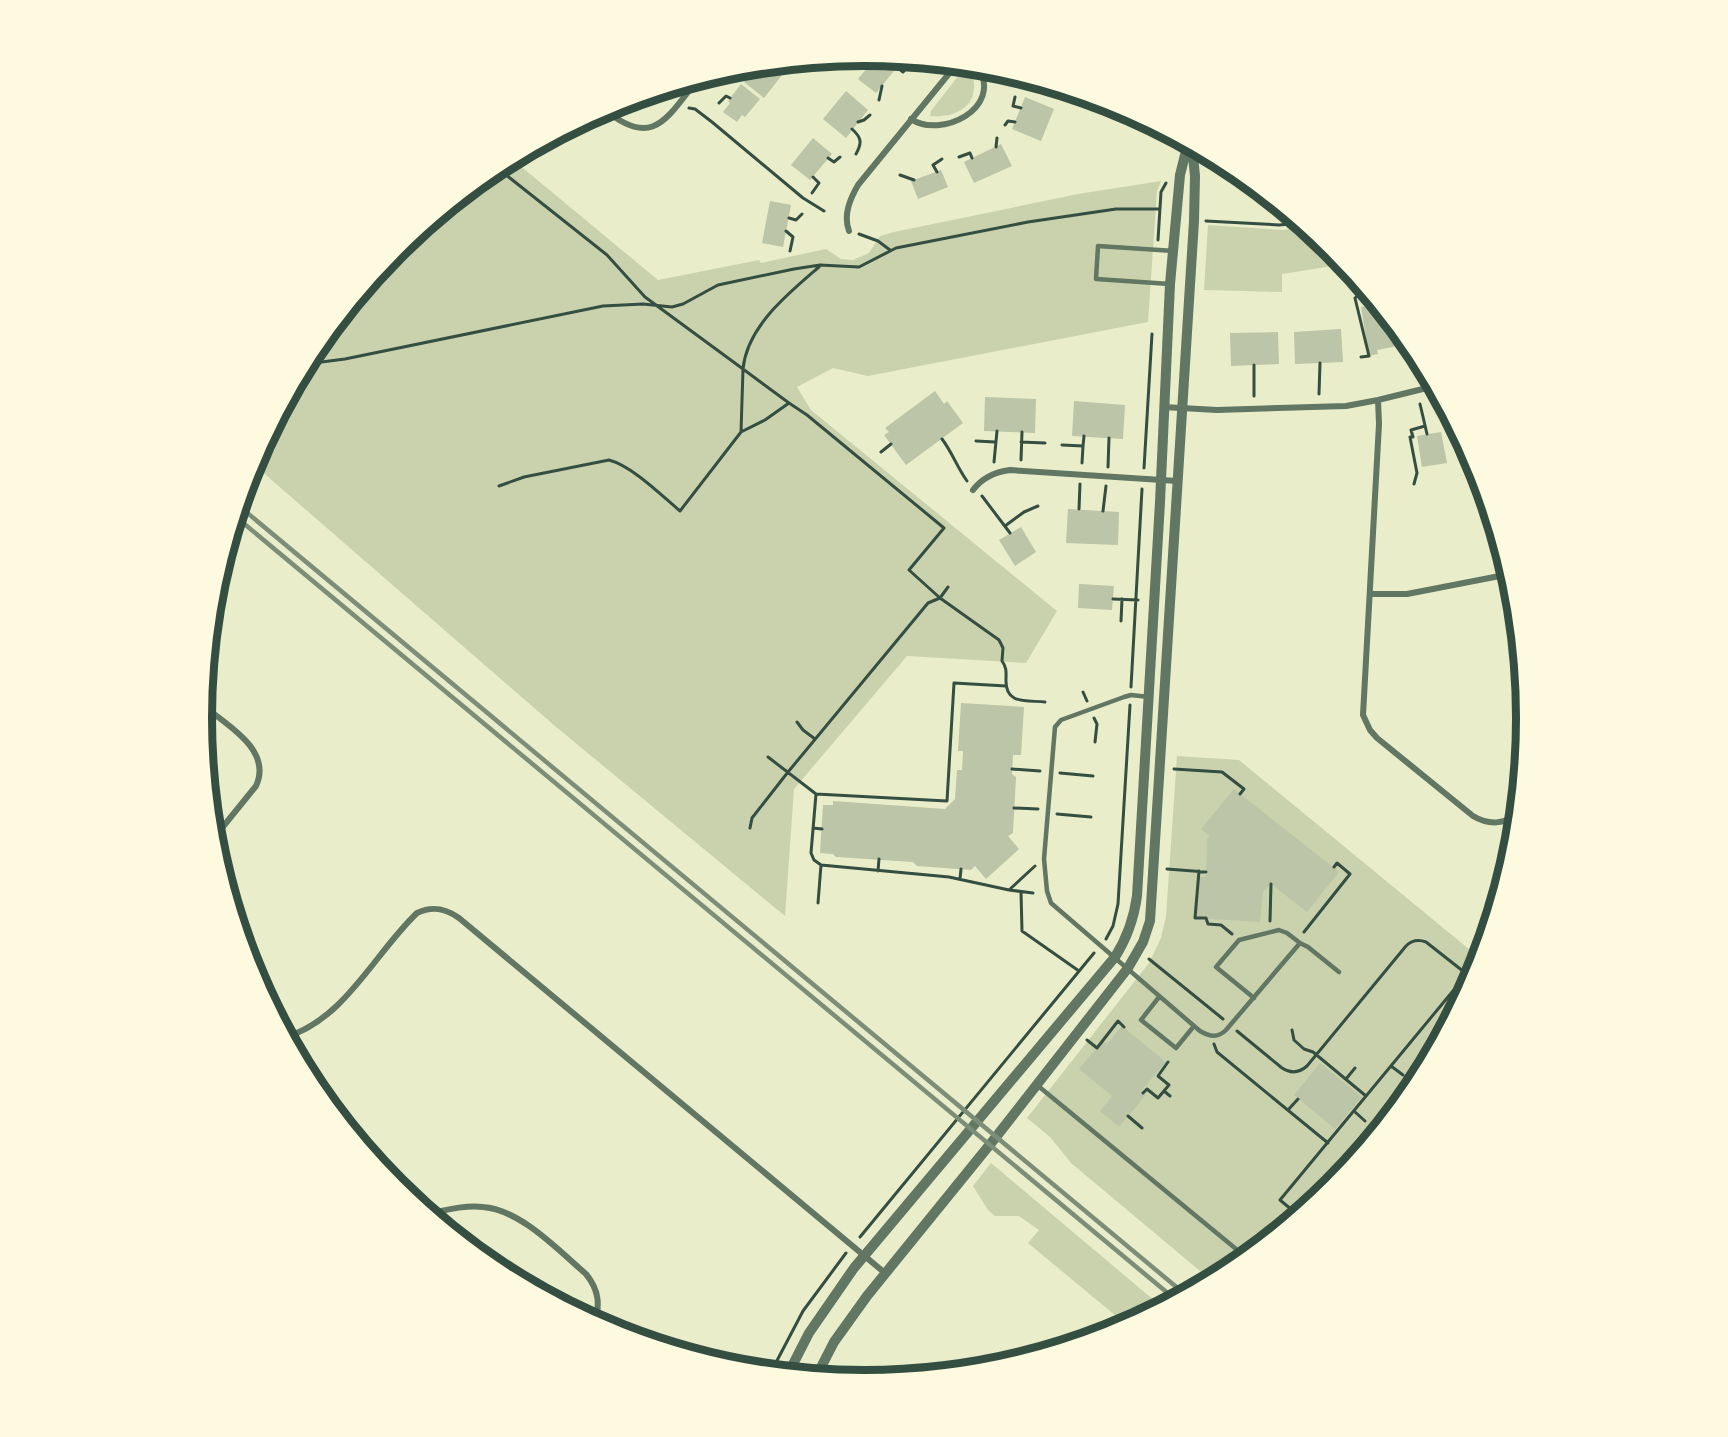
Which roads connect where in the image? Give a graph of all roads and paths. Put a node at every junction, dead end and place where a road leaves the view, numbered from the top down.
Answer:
1 (897, 67) dead end
2 (907, 67) edge
3 (950, 72) edge
4 (982, 78) edge
5 (882, 86) dead end
6 (689, 90) edge
7 (1015, 97) dead end
8 (730, 98) dead end
9 (879, 100) dead end
10 (719, 104) dead end
11 (687, 107) dead end
12 (1021, 108) dead end
13 (870, 115) dead end
14 (613, 116) edge
15 (911, 119) junction
16 (858, 122) dead end
17 (1015, 122) dead end
18 (1005, 125) dead end
19 (852, 129) dead end
20 (997, 138) dead end
21 (996, 147) dead end
22 (1186, 151) edge
23 (856, 154) dead end
24 (1193, 155) edge
25 (840, 157) dead end
26 (959, 157) dead end
27 (828, 158) dead end
28 (972, 158) dead end
29 (942, 159) dead end
30 (937, 172) dead end
31 (505, 174) edge
32 (900, 175) dead end
33 (813, 177) dead end
34 (914, 180) dead end
35 (1171, 181) dead end
36 (812, 193) dead end
37 (1160, 209) junction
38 (824, 211) dead end
39 (802, 214) dead end
40 (789, 218) dead end
41 (1206, 221) dead end
42 (1289, 224) edge
43 (786, 231) dead end
44 (849, 231) joint
45 (1158, 243) dead end
46 (890, 250) junction
47 (790, 251) dead end
48 (1174, 251) junction
49 (820, 265) junction
50 (1170, 284) junction
51 (1360, 294) edge
52 (645, 297) junction
53 (643, 304) junction
54 (676, 306) junction
55 (659, 307) junction
56 (673, 317) junction
57 (1153, 324) dead end
58 (1361, 357) dead end
59 (317, 362) edge
60 (1320, 363) dead end
61 (1254, 365) dead end
62 (743, 369) junction
63 (1427, 388) edge
64 (1319, 394) dead end
65 (1254, 396) dead end
66 (1378, 400) junction
67 (789, 403) junction
68 (1420, 404) dead end
69 (1163, 407) junction
70 (1182, 409) junction
71 (1425, 426) junction
72 (996, 431) dead end
73 (741, 432) junction
74 (1022, 432) dead end
75 (1427, 434) dead end
76 (1084, 436) dead end
77 (1110, 438) dead end
78 (942, 439) dead end
79 (976, 441) dead end
80 (996, 442) junction
81 (1021, 442) junction
82 (1044, 443) dead end
83 (891, 444) dead end
84 (1062, 445) dead end
85 (1083, 446) junction
86 (881, 452) dead end
87 (1144, 463) dead end
88 (1020, 471) junction
89 (994, 474) junction
90 (1081, 474) junction
91 (1107, 476) junction
92 (1161, 480) junction
93 (1178, 481) junction
94 (1414, 484) dead end
95 (499, 486) dead end
96 (974, 489) junction
97 (1142, 492) dead end
98 (1038, 506) dead end
99 (1079, 510) dead end
100 (1103, 511) dead end
101 (1005, 526) junction
102 (1010, 533) dead end
103 (1500, 576) edge
104 (948, 587) dead end
105 (1371, 594) junction
106 (940, 598) junction
107 (1113, 598) dead end
108 (1122, 599) junction
109 (1137, 600) junction
110 (1121, 621) dead end
111 (1132, 680) dead end
112 (1006, 686) junction
113 (1149, 697) junction
114 (1045, 702) dead end
115 (1130, 710) dead end
116 (212, 713) edge
117 (797, 722) dead end
118 (815, 740) junction
119 (768, 757) dead end
120 (1012, 769) dead end
121 (1174, 769) dead end
122 (1040, 771) dead end
123 (788, 772) junction
124 (1058, 773) dead end
125 (1093, 776) dead end
126 (816, 794) junction
127 (1240, 794) dead end
128 (1014, 808) dead end
129 (1038, 809) dead end
130 (1055, 814) dead end
131 (1091, 817) dead end
132 (1508, 819) edge
133 (750, 828) dead end
134 (813, 828) junction
135 (221, 829) edge
136 (822, 829) dead end
137 (879, 860) dead end
138 (821, 865) junction
139 (1035, 866) dead end
140 (1334, 867) dead end
141 (960, 869) dead end
142 (1167, 869) dead end
143 (878, 871) junction
144 (1199, 871) junction
145 (1206, 872) dead end
146 (960, 879) junction
147 (1271, 884) dead end
148 (1009, 890) junction
149 (1021, 892) junction
150 (1033, 893) dead end
151 (818, 903) dead end
152 (1270, 925) dead end
153 (1110, 933) dead end
154 (1232, 934) dead end
155 (1302, 934) dead end
156 (1300, 943) junction
157 (1091, 957) dead end
158 (1115, 957) junction
159 (1149, 959) dead end
160 (1128, 968) junction
161 (1080, 971) junction
162 (1339, 972) dead end
163 (1465, 972) edge
164 (1461, 982) edge
165 (1160, 997) junction
166 (1254, 998) junction
167 (1224, 1020) dead end
168 (1194, 1026) junction
169 (1124, 1027) dead end
170 (1293, 1030) dead end
171 (1240, 1033) dead end
172 (293, 1034) edge
173 (1086, 1039) dead end
174 (1214, 1046) dead end
175 (1317, 1055) junction
176 (1168, 1062) dead end
177 (1391, 1066) junction
178 (1355, 1068) dead end
179 (1403, 1075) dead end
180 (1346, 1079) junction
181 (1037, 1085) junction
182 (1164, 1091) junction
183 (1143, 1093) dead end
184 (1170, 1096) dead end
185 (1366, 1096) junction
186 (1298, 1099) dead end
187 (1288, 1110) junction
188 (1354, 1111) junction
189 (1128, 1116) dead end
190 (1365, 1121) dead end
191 (1142, 1128) dead end
192 (1328, 1143) junction
193 (1293, 1210) edge
194 (438, 1212) edge
195 (862, 1234) dead end
196 (1240, 1251) edge
197 (864, 1256) junction
198 (840, 1260) dead end
199 (885, 1273) junction
200 (596, 1313) edge
201 (775, 1364) edge
202 (792, 1367) edge
203 (820, 1370) edge

1 - 2 path
3 - 15 street
4 - 15 street
5 - 9 path
6 - 14 street
7 - 12 path
8 - 10 path
11 - 38 path
13 - 16 path
15 - 44 street
17 - 18 path
19 - 23 path
20 - 21 path
22 - 48 street
24 - 70 street
25 - 27 path
26 - 28 path
29 - 30 path
31 - 52 path
32 - 34 path
33 - 36 path
35 - 37 path
37 - 45 path
37 - 46 path
39 - 40 path
41 - 42 path
43 - 47 path
44 - 46 path
46 - 49 path
48 - 50 street
48 - 50 lane
49 - 54 path
49 - 62 path
50 - 69 street
51 - 58 path
52 - 53 path
52 - 55 path
53 - 55 path
53 - 59 path
54 - 55 path
54 - 56 path
55 - 56 path
56 - 62 path
57 - 87 path
60 - 64 path
61 - 65 path
62 - 67 path
62 - 73 path
63 - 66 street
66 - 70 street
66 - 105 street
67 - 73 path
67 - 106 path
68 - 71 path
69 - 70 street
69 - 92 street
70 - 93 street
71 - 75 path
71 - 94 path
72 - 80 path
73 - 95 path
74 - 81 path
76 - 85 path
77 - 91 path
78 - 96 path
79 - 80 path
80 - 89 path
81 - 82 path
81 - 88 path
83 - 86 path
84 - 85 path
85 - 90 path
88 - 89 street
88 - 90 street
89 - 96 street
90 - 91 street
90 - 99 path
91 - 92 street
91 - 100 path
92 - 93 street
92 - 113 street
93 - 160 street
96 - 101 path
97 - 109 path
98 - 101 path
101 - 102 path
103 - 105 street
104 - 106 path
105 - 132 street
106 - 112 path
106 - 118 path
107 - 108 path
108 - 109 path
108 - 110 path
109 - 111 path
112 - 114 path
112 - 126 path
113 - 158 street
113 - 158 lane
115 - 153 path
116 - 135 street
117 - 118 path
118 - 123 path
119 - 123 path
120 - 122 path
121 - 127 path
123 - 126 path
123 - 133 path
124 - 125 path
126 - 134 path
128 - 129 path
130 - 131 path
134 - 136 path
134 - 138 path
137 - 143 path
138 - 143 path
138 - 151 path
139 - 148 path
140 - 155 path
141 - 146 path
142 - 144 path
143 - 146 path
144 - 145 path
144 - 154 path
146 - 148 path
147 - 152 path
148 - 149 path
149 - 150 path
149 - 161 path
156 - 162 lane
156 - 166 lane
156 - 166 lane
157 - 161 path
158 - 160 lane
158 - 197 street
159 - 167 path
160 - 165 lane
160 - 181 street
161 - 195 path
163 - 175 path
164 - 177 path
165 - 168 lane
165 - 168 lane
166 - 168 lane
169 - 173 path
170 - 175 path
171 - 175 path
172 - 197 street
174 - 187 path
175 - 180 path
176 - 182 path
177 - 179 path
177 - 185 path
178 - 180 path
180 - 185 path
181 - 196 lane
181 - 199 street
182 - 183 path
182 - 184 path
185 - 188 path
186 - 187 path
187 - 192 path
188 - 190 path
188 - 192 path
189 - 191 path
192 - 193 path
194 - 200 street
197 - 199 street
197 - 202 street
198 - 201 path
199 - 203 street

